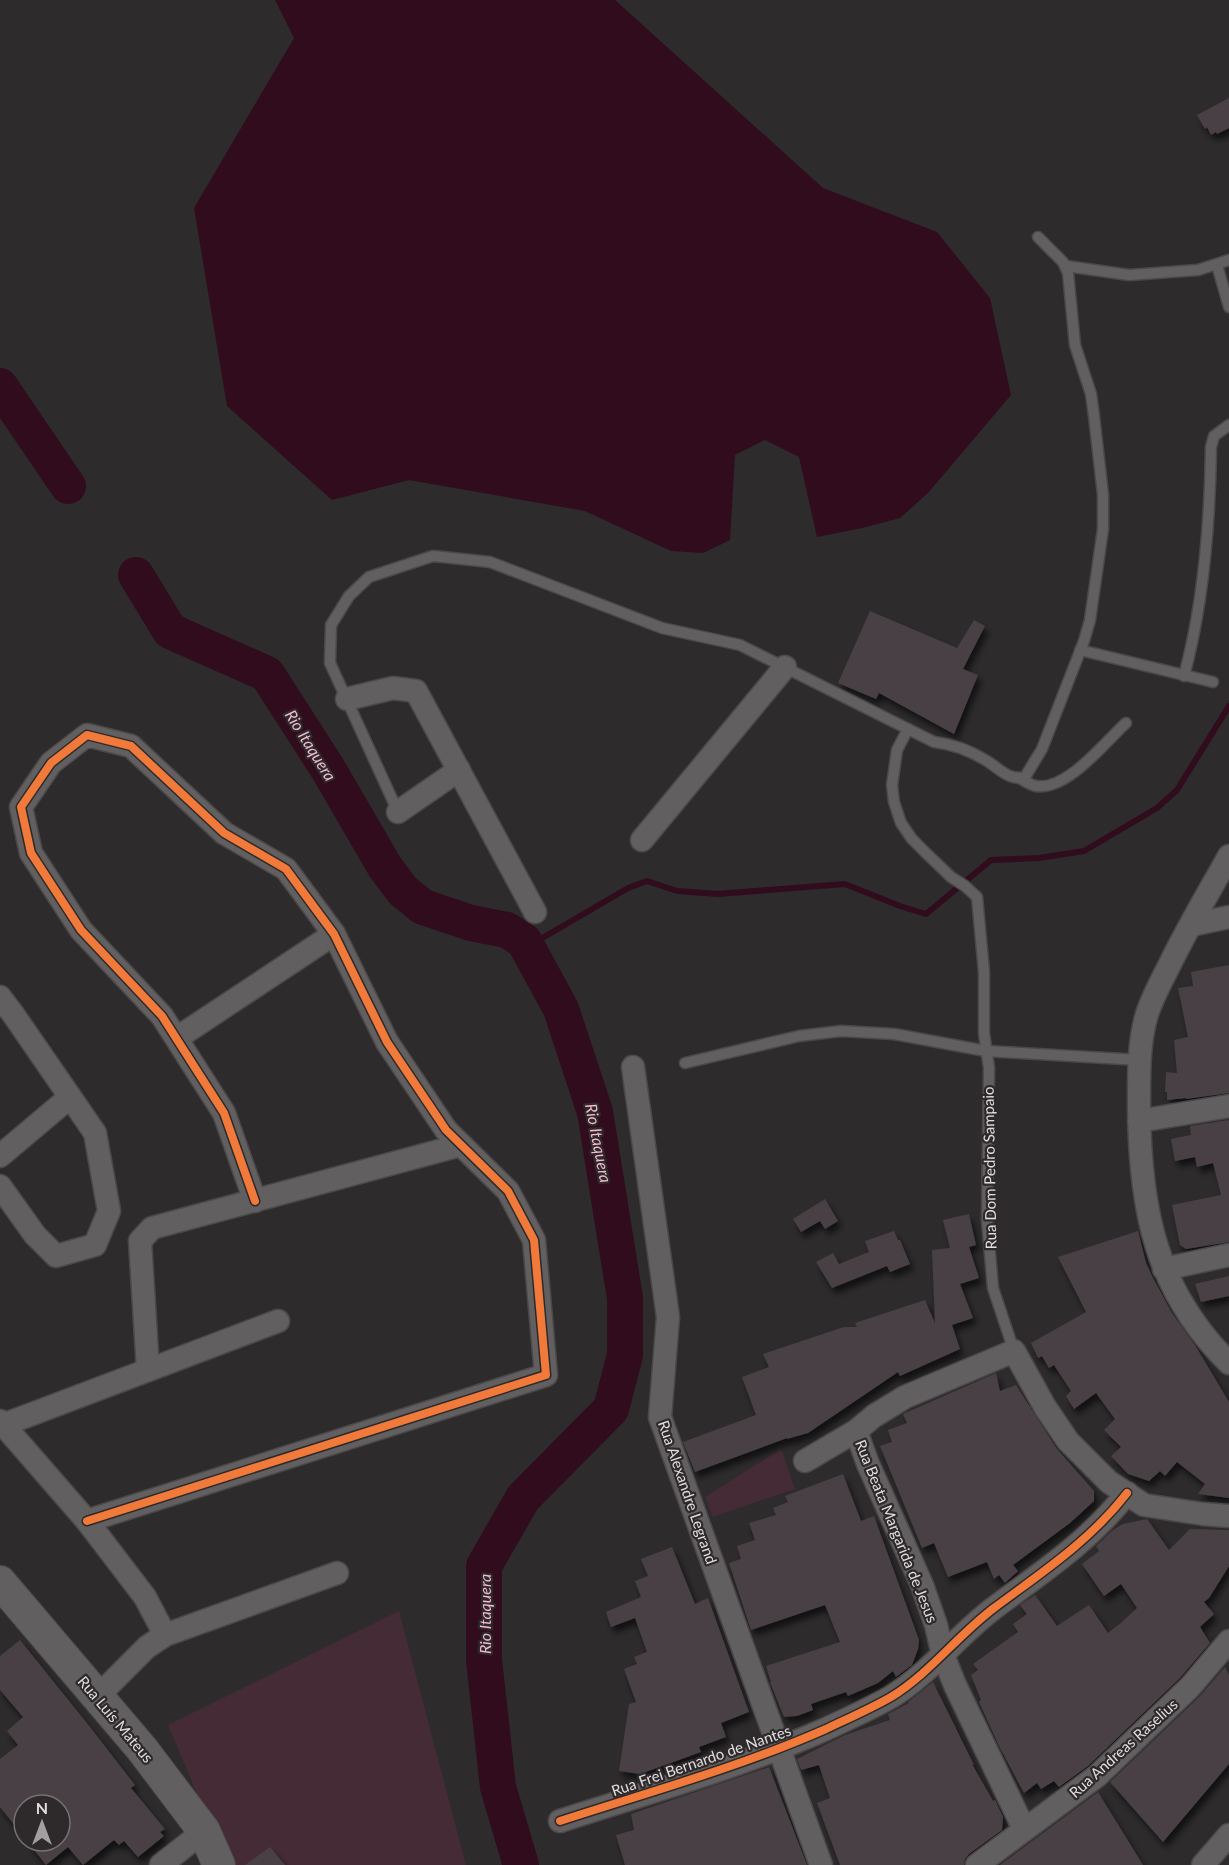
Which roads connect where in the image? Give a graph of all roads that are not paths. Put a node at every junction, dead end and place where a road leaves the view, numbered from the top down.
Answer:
1 (1038, 237) dead end
2 (1229, 260) edge
3 (1217, 265) junction
4 (1066, 266) junction
5 (1229, 307) edge
6 (1229, 425) edge
7 (1080, 650) junction
8 (785, 667) junction
9 (1184, 676) junction
10 (1213, 682) dead end
11 (346, 699) junction
12 (1126, 723) dead end
13 (908, 729) junction
14 (459, 770) junction
15 (1019, 778) junction
16 (398, 812) joint
17 (642, 840) dead end
18 (1229, 856) edge
19 (535, 912) dead end
20 (1229, 917) edge
21 (1191, 925) junction
22 (334, 934) junction
23 (0, 998) edge
24 (177, 1038) junction
25 (986, 1051) junction
26 (1140, 1060) junction
27 (685, 1063) dead end
28 (633, 1067) dead end
29 (70, 1097) junction
30 (1229, 1106) edge
31 (1139, 1121) junction
32 (461, 1145) junction
33 (0, 1156) edge
34 (0, 1186) edge
35 (255, 1201) junction
36 (1229, 1255) edge
37 (1164, 1269) junction
38 (278, 1321) dead end
39 (1014, 1352) junction
40 (1229, 1363) edge
41 (148, 1370) junction
42 (2, 1423) edge
43 (855, 1431) junction
44 (805, 1461) dead end
45 (1126, 1493) junction
46 (1229, 1516) edge
47 (87, 1521) junction
48 (337, 1573) dead end
49 (0, 1582) edge
50 (165, 1635) junction
51 (1229, 1641) edge
52 (943, 1655) junction
53 (97, 1697) junction
54 (779, 1749) junction
55 (560, 1821) dead end
56 (1024, 1829) junction
57 (204, 1831) junction
58 (1229, 1835) edge
59 (161, 1865) edge
60 (219, 1865) edge
61 (821, 1865) edge
62 (977, 1865) edge
63 (1203, 1865) edge

1 - 4 lane
2 - 3 lane
3 - 4 lane
3 - 5 lane
4 - 7 lane
6 - 9 lane
7 - 9 lane
7 - 15 lane
8 - 11 lane
8 - 13 lane
8 - 17 street
9 - 10 lane
11 - 14 street
11 - 16 lane
12 - 15 lane
13 - 15 lane
13 - 25 lane, Rua Dom Pedro Sampaio
14 - 16 street
14 - 19 street
18 - 21 street
20 - 21 street
21 - 26 street
22 - 24 street
22 - 24 street
22 - 32 street
23 - 29 street
24 - 35 street
25 - 26 lane
25 - 27 lane
25 - 39 lane, Rua Dom Pedro Sampaio
26 - 31 street
28 - 54 street, Rua Alexandre Legrand
29 - 33 street
29 - 34 street
30 - 31 street
31 - 37 street
32 - 35 street
32 - 47 street
35 - 41 street
36 - 37 street
37 - 40 street
38 - 41 street
39 - 43 street
39 - 45 street, Rua Dom Pedro Sampaio
41 - 42 street
42 - 47 street
43 - 44 street
43 - 52 street, Rua Beata Margarida de Jesus
45 - 46 street, Rua Dom Pedro Sampaio
45 - 52 street, Rua Frei Bernardo de Nantes
47 - 50 street
48 - 50 street
49 - 53 main road, Rua Luís Mateus
50 - 53 street
51 - 56 street, Rua Andreas Raselius
52 - 54 street, Rua Frei Bernardo de Nantes
52 - 56 street, Rua Beata Margarida de Jesus
53 - 57 main road, Rua Luís Mateus
54 - 55 street, Rua Frei Bernardo de Nantes
54 - 61 street, Rua Alexandre Legrand
56 - 62 street, Rua Andreas Raselius
57 - 59 street
57 - 60 main road, Rua Luís Mateus
58 - 63 street

